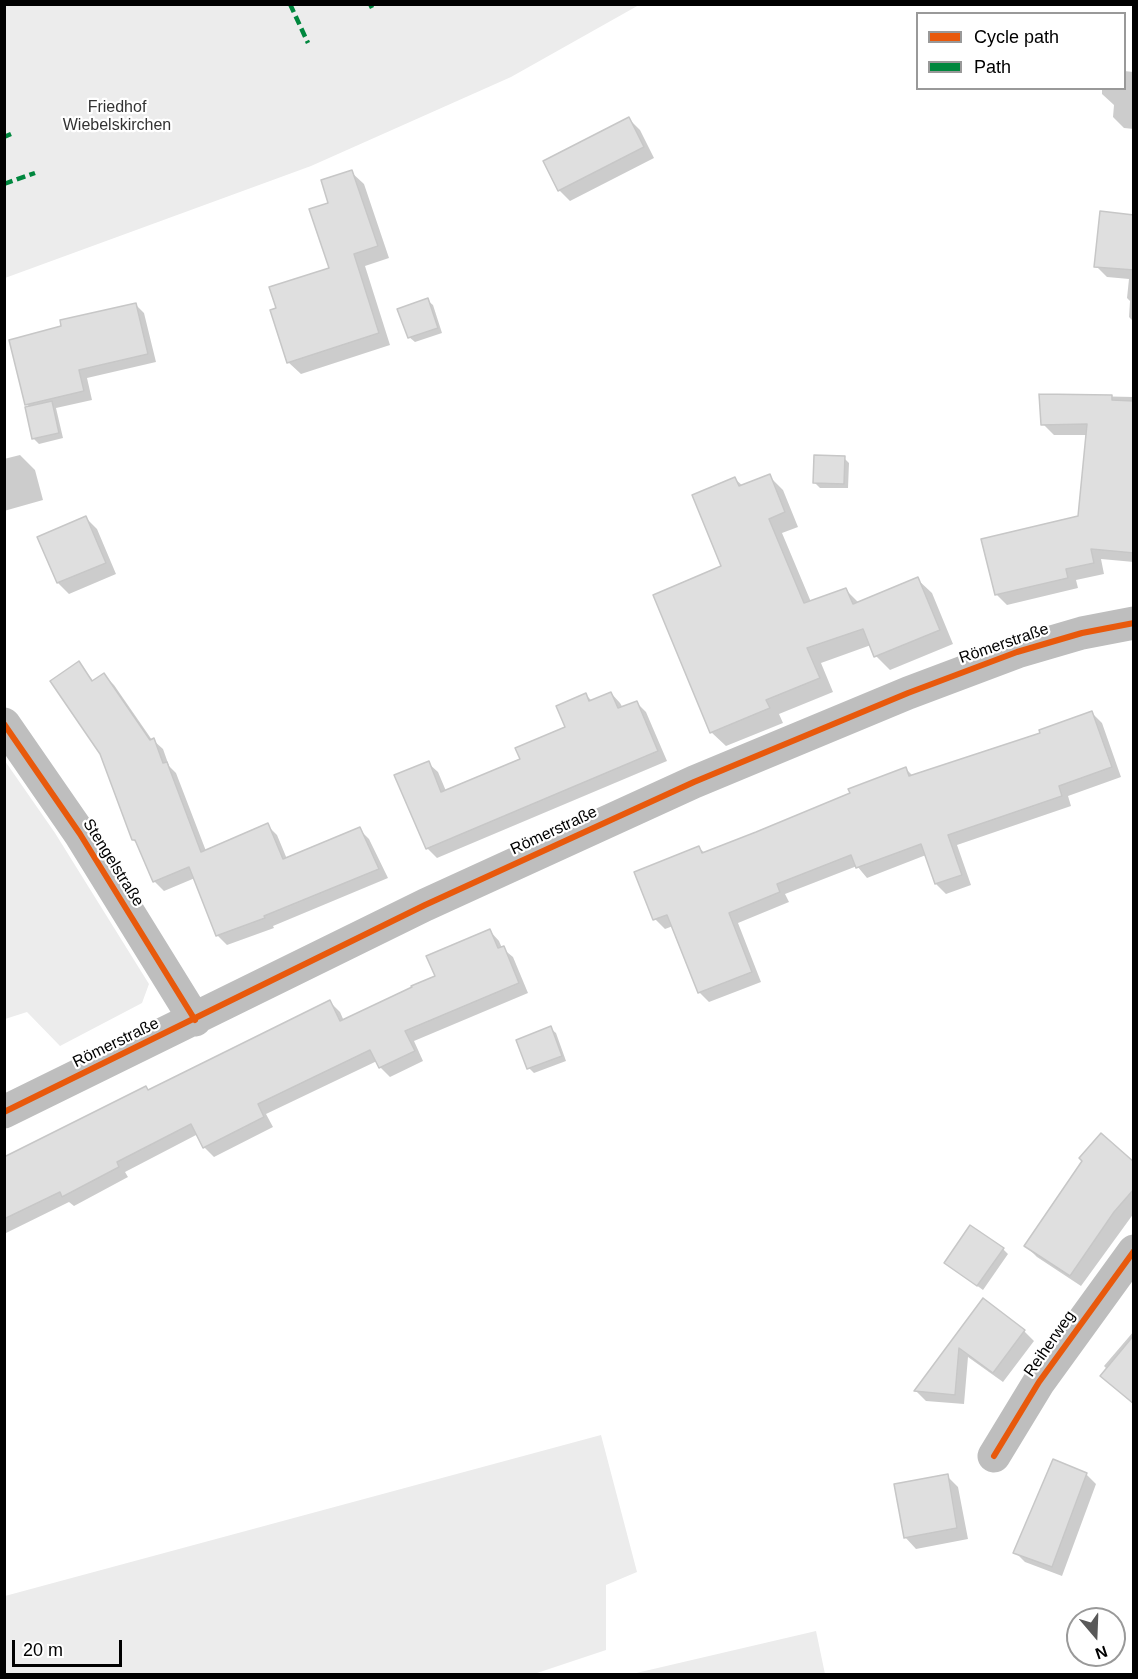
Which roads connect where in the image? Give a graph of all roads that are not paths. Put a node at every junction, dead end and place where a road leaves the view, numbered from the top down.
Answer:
1 (1134, 623) edge
2 (4, 724) edge
3 (195, 1020) junction
4 (4, 1112) edge
5 (1134, 1251) edge
6 (994, 1456) dead end

1 - 3 street, Römerstraße
2 - 3 street, Stengelstraße
3 - 4 street, Römerstraße
5 - 6 street, Reiherweg

